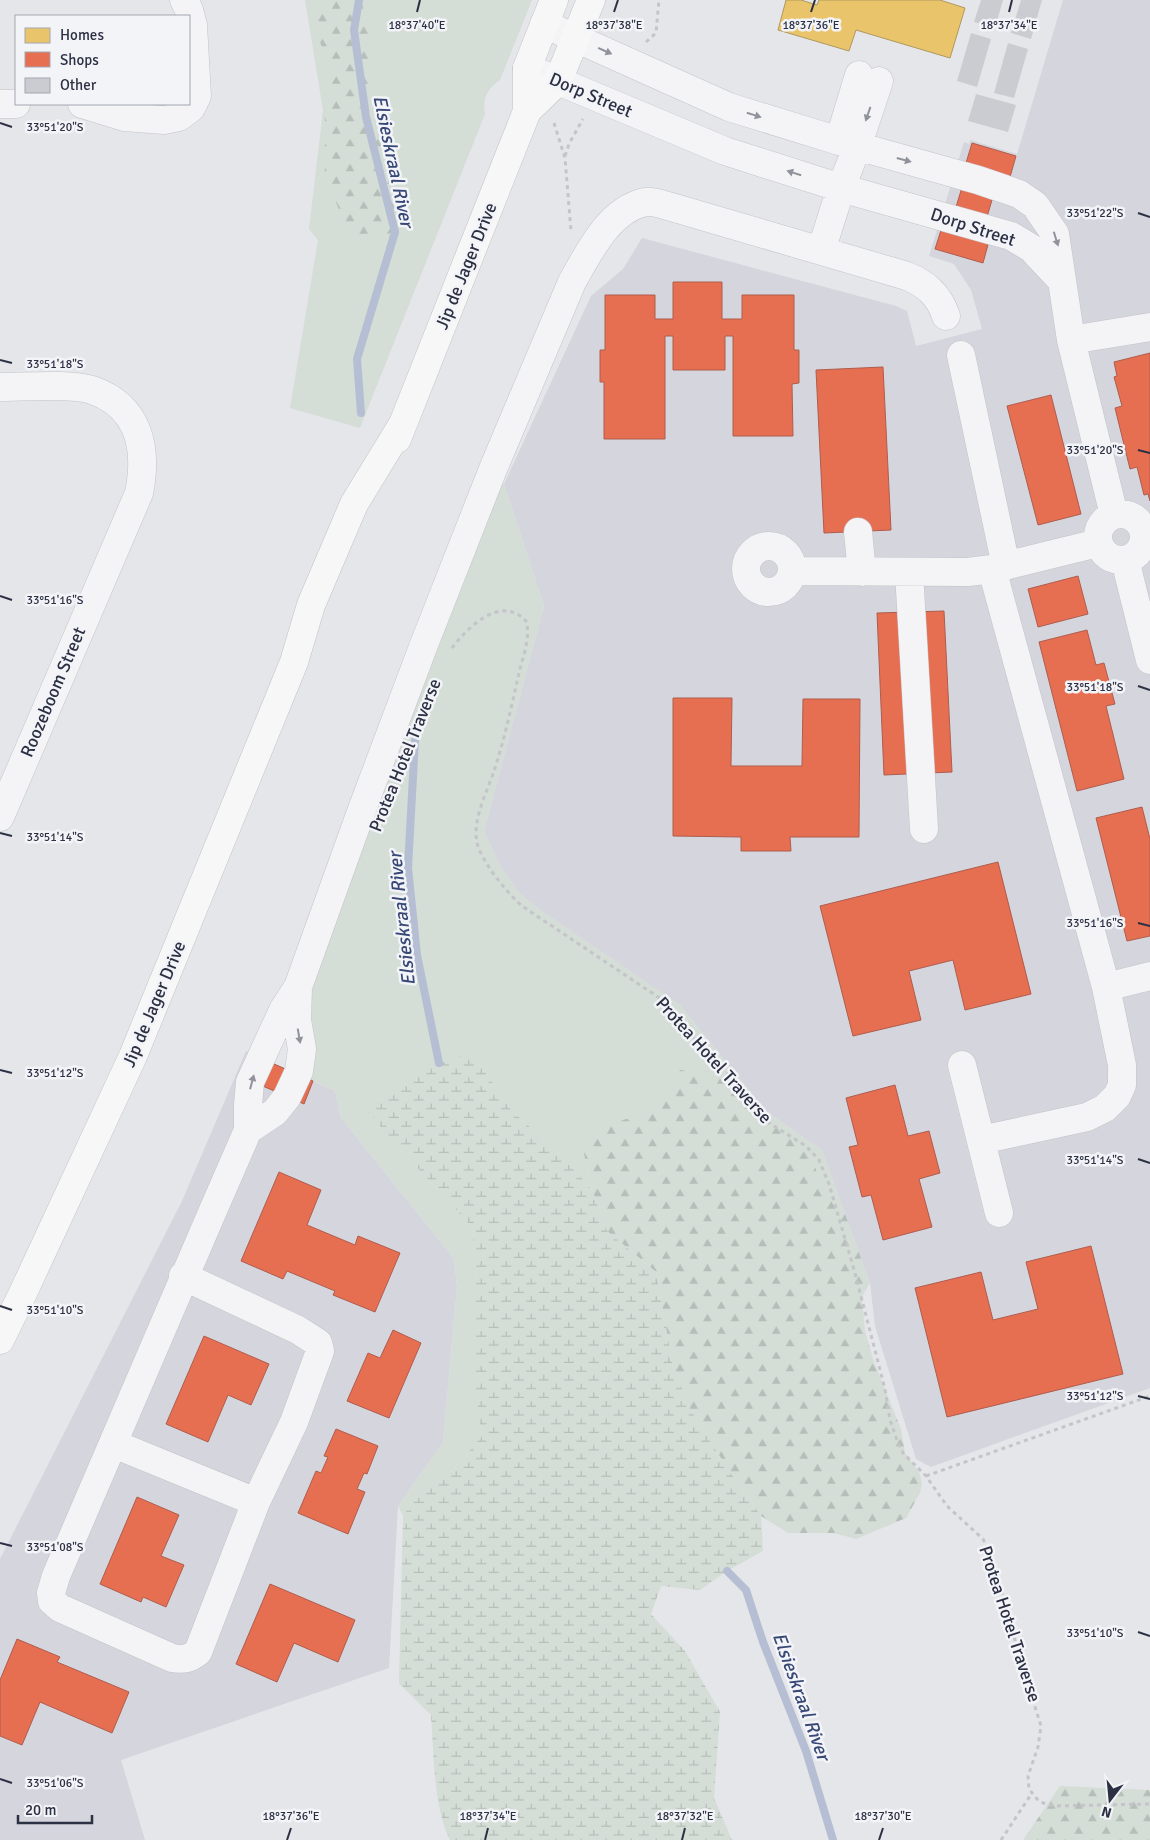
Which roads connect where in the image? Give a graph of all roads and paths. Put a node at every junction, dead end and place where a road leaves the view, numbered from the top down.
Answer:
1 (184, 0) edge
2 (591, 0) edge
3 (660, 0) edge
4 (549, 12) edge
5 (656, 33) dead end
6 (576, 38) junction
7 (527, 68) junction
8 (869, 78) dead end
9 (558, 81) junction
10 (0, 104) edge
11 (15, 104) edge
12 (85, 105) edge
13 (527, 111) junction
14 (586, 114) dead end
15 (554, 123) dead end
16 (848, 144) junction
17 (565, 158) junction
18 (841, 188) junction
19 (571, 239) dead end
20 (821, 251) junction
21 (1062, 281) junction
22 (946, 316) dead end
23 (1150, 327) edge
24 (1071, 340) junction
25 (961, 355) dead end
26 (0, 387) edge
27 (1114, 515) junction
28 (858, 532) dead end
29 (1098, 543) junction
30 (1125, 560) junction
31 (999, 568) junction
32 (793, 572) dead end
33 (862, 572) junction
34 (909, 572) junction
35 (448, 653) dead end
36 (1150, 660) edge
37 (0, 817) edge
38 (924, 829) dead end
39 (1150, 976) edge
40 (298, 987) junction
41 (1106, 987) junction
42 (962, 1065) dead end
43 (248, 1130) junction
44 (982, 1140) junction
45 (999, 1213) dead end
46 (184, 1276) junction
47 (0, 1340) edge
48 (1150, 1396) edge
49 (114, 1444) junction
50 (926, 1476) junction
51 (256, 1502) junction
52 (1032, 1794) junction
53 (1150, 1804) edge
54 (1001, 1840) edge

1 - 12 street
2 - 6 main road, Jip de Jager Drive
3 - 5 path
4 - 6 street
4 - 7 main road, Jip de Jager Drive
6 - 9 main road, Jip de Jager Drive
6 -> 16 street
7 - 9 street, Dorp Street
7 - 13 main road, Jip de Jager Drive
8 - 16 street
9 - 13 main road, Jip de Jager Drive
18 -> 9 street, Dorp Street
10 - 11 street
13 - 47 main road, Jip de Jager Drive
14 - 17 path
15 - 17 path
16 - 18 street
16 -> 21 street
17 - 19 path
18 - 20 street
18 - 21 street, Dorp Street
20 - 22 street
20 - 40 street
21 - 24 street
23 - 24 street
24 - 27 street
25 - 31 street
26 - 37 street, Roozeboom Street
27 - 29 street
27 - 30 street
28 - 33 street
29 - 30 street
29 - 31 street
30 - 36 street
31 - 34 street
31 - 41 street
32 - 33 street
33 - 34 street
34 - 38 street
35 - 50 path, Protea Hotel Traverse
39 - 41 street
43 -> 40 street
40 -> 43 street
41 - 44 street
42 - 44 street
43 - 46 street
44 - 45 street
46 - 49 street
46 - 51 street
48 - 50 path
49 - 51 street
49 - 51 street
50 - 52 path, Protea Hotel Traverse
52 - 53 path
52 - 54 path

